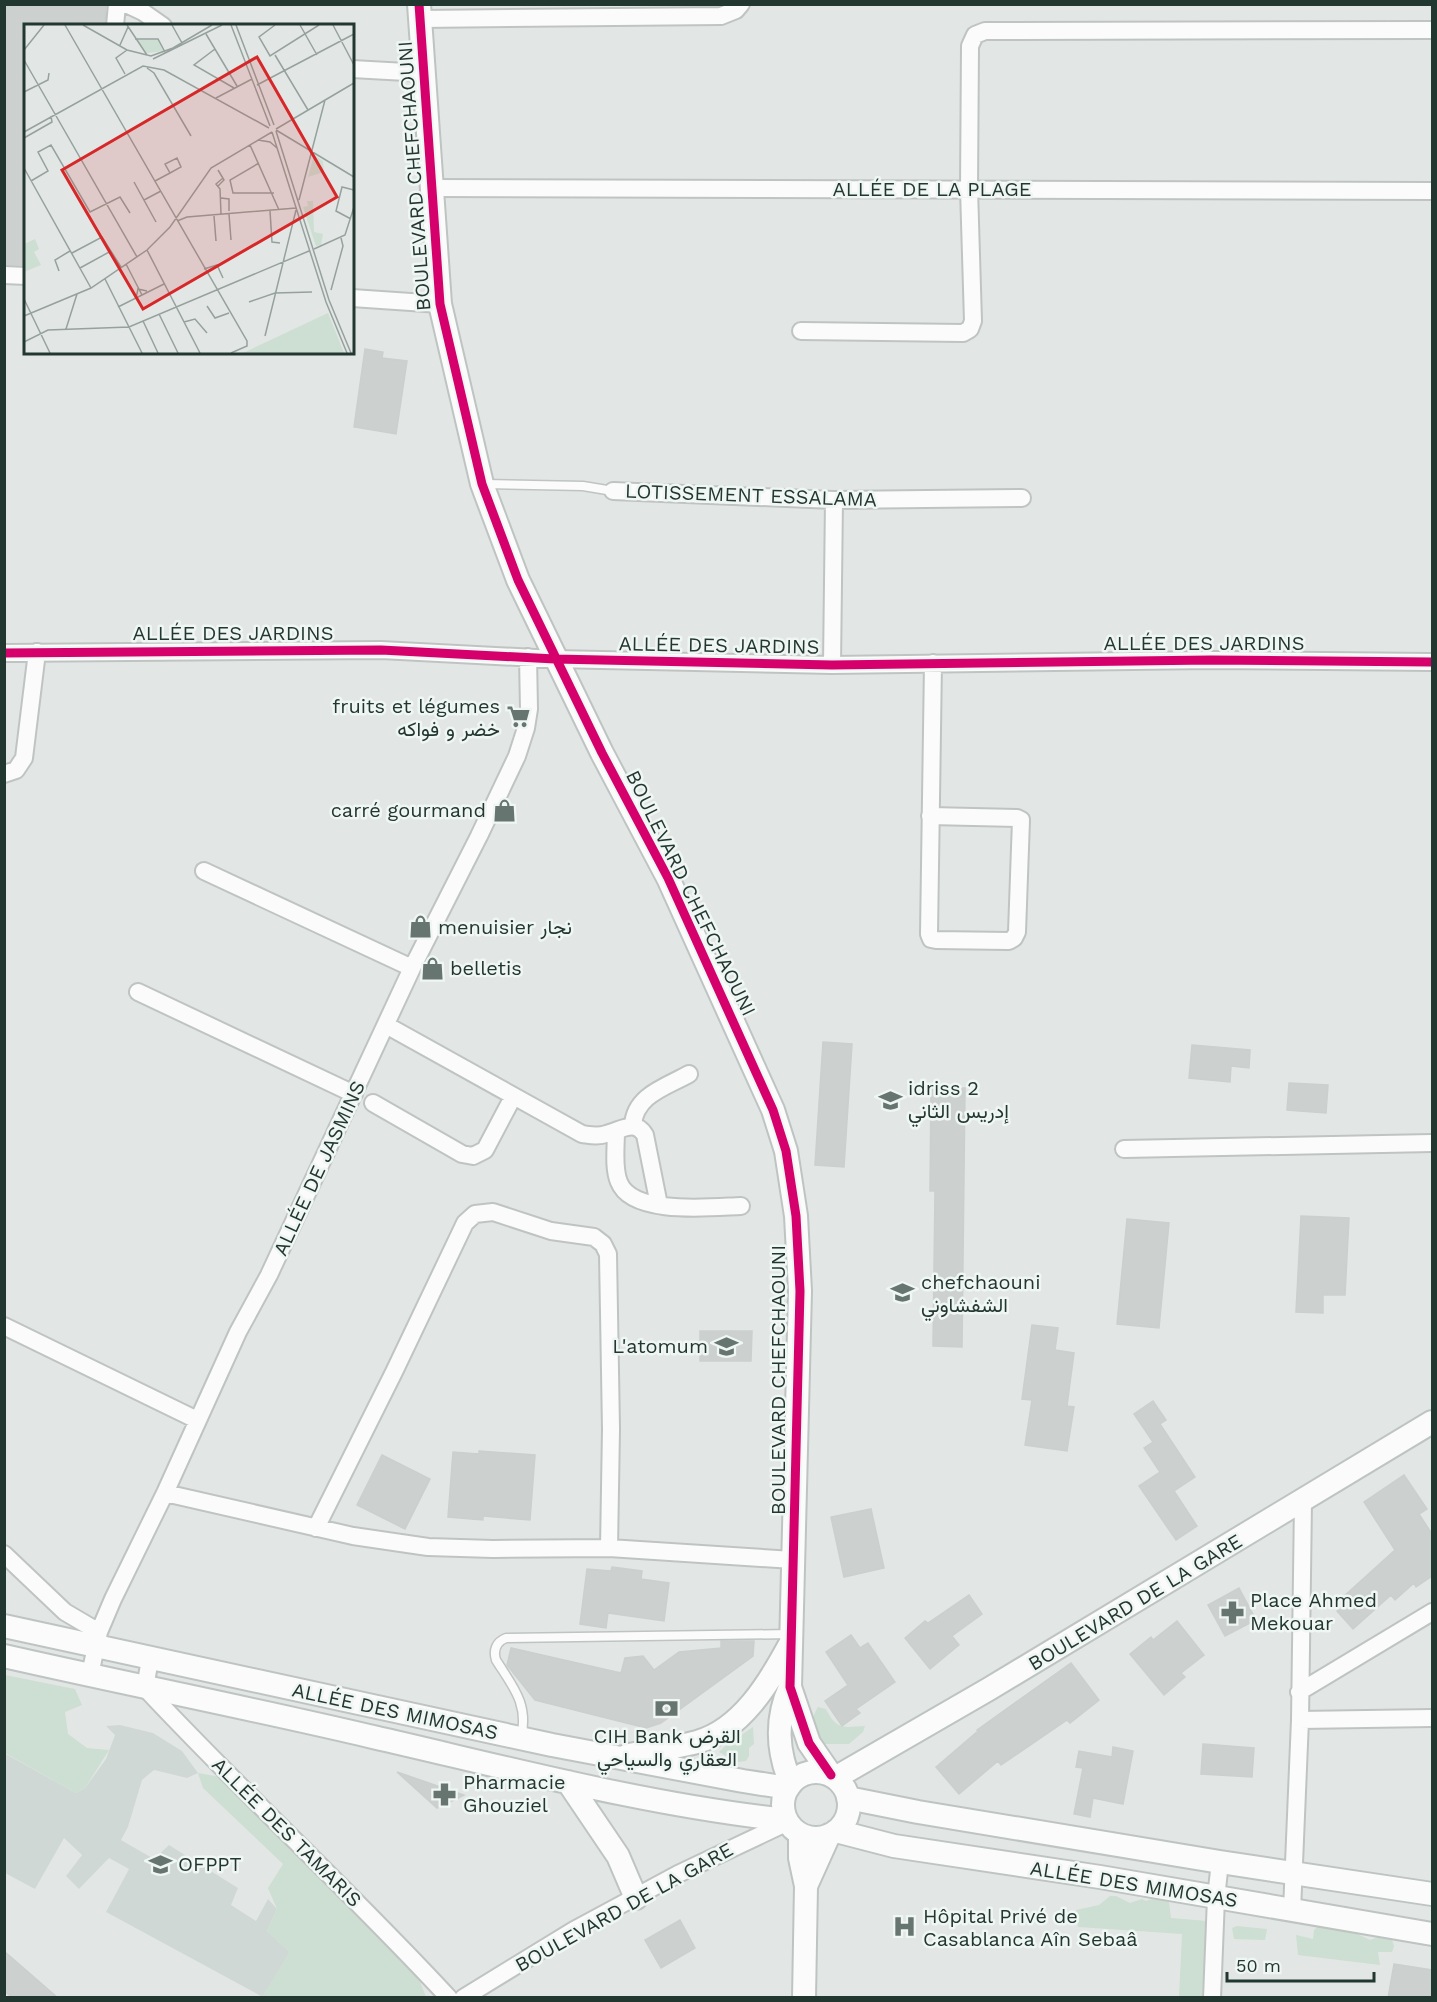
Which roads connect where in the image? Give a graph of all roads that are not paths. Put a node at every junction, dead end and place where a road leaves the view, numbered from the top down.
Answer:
1 (117, 4) edge
2 (126, 4) edge
3 (741, 4) edge
4 (593, 11) edge
5 (420, 12) edge
6 (115, 24) edge
7 (160, 24) edge
8 (1432, 30) edge
9 (354, 69) edge
10 (424, 73) junction
11 (432, 188) junction
12 (969, 189) junction
13 (1432, 191) edge
14 (4, 275) edge
15 (24, 276) edge
16 (354, 298) edge
17 (440, 304) junction
18 (801, 331) dead end
19 (482, 484) junction
20 (613, 491) joint
21 (1022, 498) dead end
22 (834, 500) junction
23 (37, 652) junction
24 (4, 653) edge
25 (528, 657) junction
26 (555, 659) junction
27 (1432, 662) edge
28 (933, 663) junction
29 (832, 665) junction
30 (4, 774) edge
31 (930, 816) junction
32 (204, 872) dead end
33 (412, 968) junction
34 (138, 992) dead end
35 (386, 1024) junction
36 (689, 1074) dead end
37 (354, 1094) junction
38 (513, 1096) junction
39 (373, 1102) dead end
40 (633, 1125) junction
41 (616, 1131) junction
42 (1432, 1143) edge
43 (1124, 1149) dead end
44 (659, 1204) junction
45 (741, 1206) dead end
46 (4, 1326) edge
47 (197, 1420) junction
48 (1432, 1422) edge
49 (165, 1492) junction
50 (1303, 1502) junction
51 (316, 1527) junction
52 (609, 1548) junction
53 (4, 1554) edge
54 (794, 1560) junction
55 (1432, 1612) edge
56 (4, 1626) edge
57 (98, 1639) junction
58 (790, 1639) junction
59 (4, 1656) edge
60 (150, 1659) junction
61 (90, 1675) junction
62 (790, 1687) junction
63 (145, 1688) junction
64 (1299, 1692) junction
65 (1432, 1718) edge
66 (1300, 1720) junction
67 (521, 1738) junction
68 (616, 1757) junction
69 (833, 1777) junction
70 (567, 1782) junction
71 (789, 1786) junction
72 (848, 1797) junction
73 (791, 1826) junction
74 (832, 1833) junction
75 (1220, 1862) junction
76 (1293, 1874) junction
77 (806, 1886) junction
78 (1432, 1894) edge
79 (1216, 1898) junction
80 (636, 1899) junction
81 (1292, 1911) junction
82 (1432, 1934) edge
83 (449, 1998) edge
84 (463, 1998) edge
85 (804, 1998) edge
86 (1212, 1998) edge

1 - 6 street
2 - 7 street
3 - 4 street
4 - 5 street
5 - 10 main road, BOULEVARD CHEFCHAOUNI
8 - 12 street
9 - 10 street
10 - 11 main road, BOULEVARD CHEFCHAOUNI
11 - 12 street, ALLÉE DE LA PLAGE
11 - 17 main road, BOULEVARD CHEFCHAOUNI
12 - 13 street, ALLÉE DE LA PLAGE
12 - 18 street
14 - 15 street
16 - 17 street
17 - 19 main road, BOULEVARD CHEFCHAOUNI
19 - 20 lane, LOTISSEMENT ESSALAMA
19 - 26 main road, BOULEVARD CHEFCHAOUNI
20 - 22 street, LOTISSEMENT ESSALAMA
21 - 22 street, LOTISSEMENT ESSALAMA
22 - 29 street
23 - 24 street, ALLÉE DES JARDINS
23 - 25 street, ALLÉE DES JARDINS
23 - 30 street
25 - 26 street, ALLÉE DES JARDINS
25 - 33 street, ALLÉE DE JASMINS
26 - 29 street, ALLÉE DES JARDINS
26 - 54 main road, BOULEVARD CHEFCHAOUNI
27 - 28 street, ALLÉE DES JARDINS
28 - 29 street, ALLÉE DES JARDINS
28 - 31 street
31 - 31 street
32 - 33 street
33 - 35 street, ALLÉE DE JASMINS
34 - 37 street
35 - 37 street, ALLÉE DE JASMINS
35 - 38 street
36 - 40 street
37 - 47 street, ALLÉE DE JASMINS
38 - 39 street
38 - 41 street
40 - 41 street
40 - 44 street
41 - 44 street
42 - 43 street
44 - 45 street
46 - 47 street
47 - 49 street, ALLÉE DE JASMINS
48 - 50 main road, BOULEVARD DE LA GARE
49 - 51 street
49 - 57 street, ALLÉE DE JASMINS
50 - 64 street
50 - 69 main road, BOULEVARD DE LA GARE
51 - 52 street
51 - 52 street
52 - 54 street
53 - 57 street
54 - 58 main road, BOULEVARD CHEFCHAOUNI
55 - 64 street
56 - 57 main road, ALLÉE DES MIMOSAS
57 - 60 main road, ALLÉE DES MIMOSAS
57 - 61 street, ALLÉE DE JASMINS
58 - 62 main road, BOULEVARD CHEFCHAOUNI
58 - 67 lane
58 - 68 main road
59 - 61 main road, ALLÉE DES MIMOSAS
60 - 63 street
60 - 67 main road, ALLÉE DES MIMOSAS
61 - 63 main road, ALLÉE DES MIMOSAS
62 - 69 main road, BOULEVARD CHEFCHAOUNI
62 - 71 main road, BOULEVARD CHEFCHAOUNI
63 - 70 main road, ALLÉE DES MIMOSAS
63 - 83 street, ALLÉE DES TAMARIS
64 - 66 street
65 - 66 street
66 - 76 street
67 - 68 main road, ALLÉE DES MIMOSAS
68 - 71 main road, ALLÉE DES MIMOSAS
69 - 71 main road
69 - 72 main road
70 - 73 main road, ALLÉE DES MIMOSAS
70 - 80 main road
71 - 73 main road
72 - 74 main road
72 - 75 main road, ALLÉE DES MIMOSAS
73 - 74 main road
73 - 77 main road
73 - 80 street, BOULEVARD DE LA GARE
74 - 77 main road
74 - 79 main road, ALLÉE DES MIMOSAS
75 - 76 main road, ALLÉE DES MIMOSAS
75 - 79 street
76 - 78 main road, ALLÉE DES MIMOSAS
76 - 81 street
77 - 85 main road
79 - 81 main road, ALLÉE DES MIMOSAS
79 - 86 street
80 - 84 street, BOULEVARD DE LA GARE
81 - 82 main road, ALLÉE DES MIMOSAS

